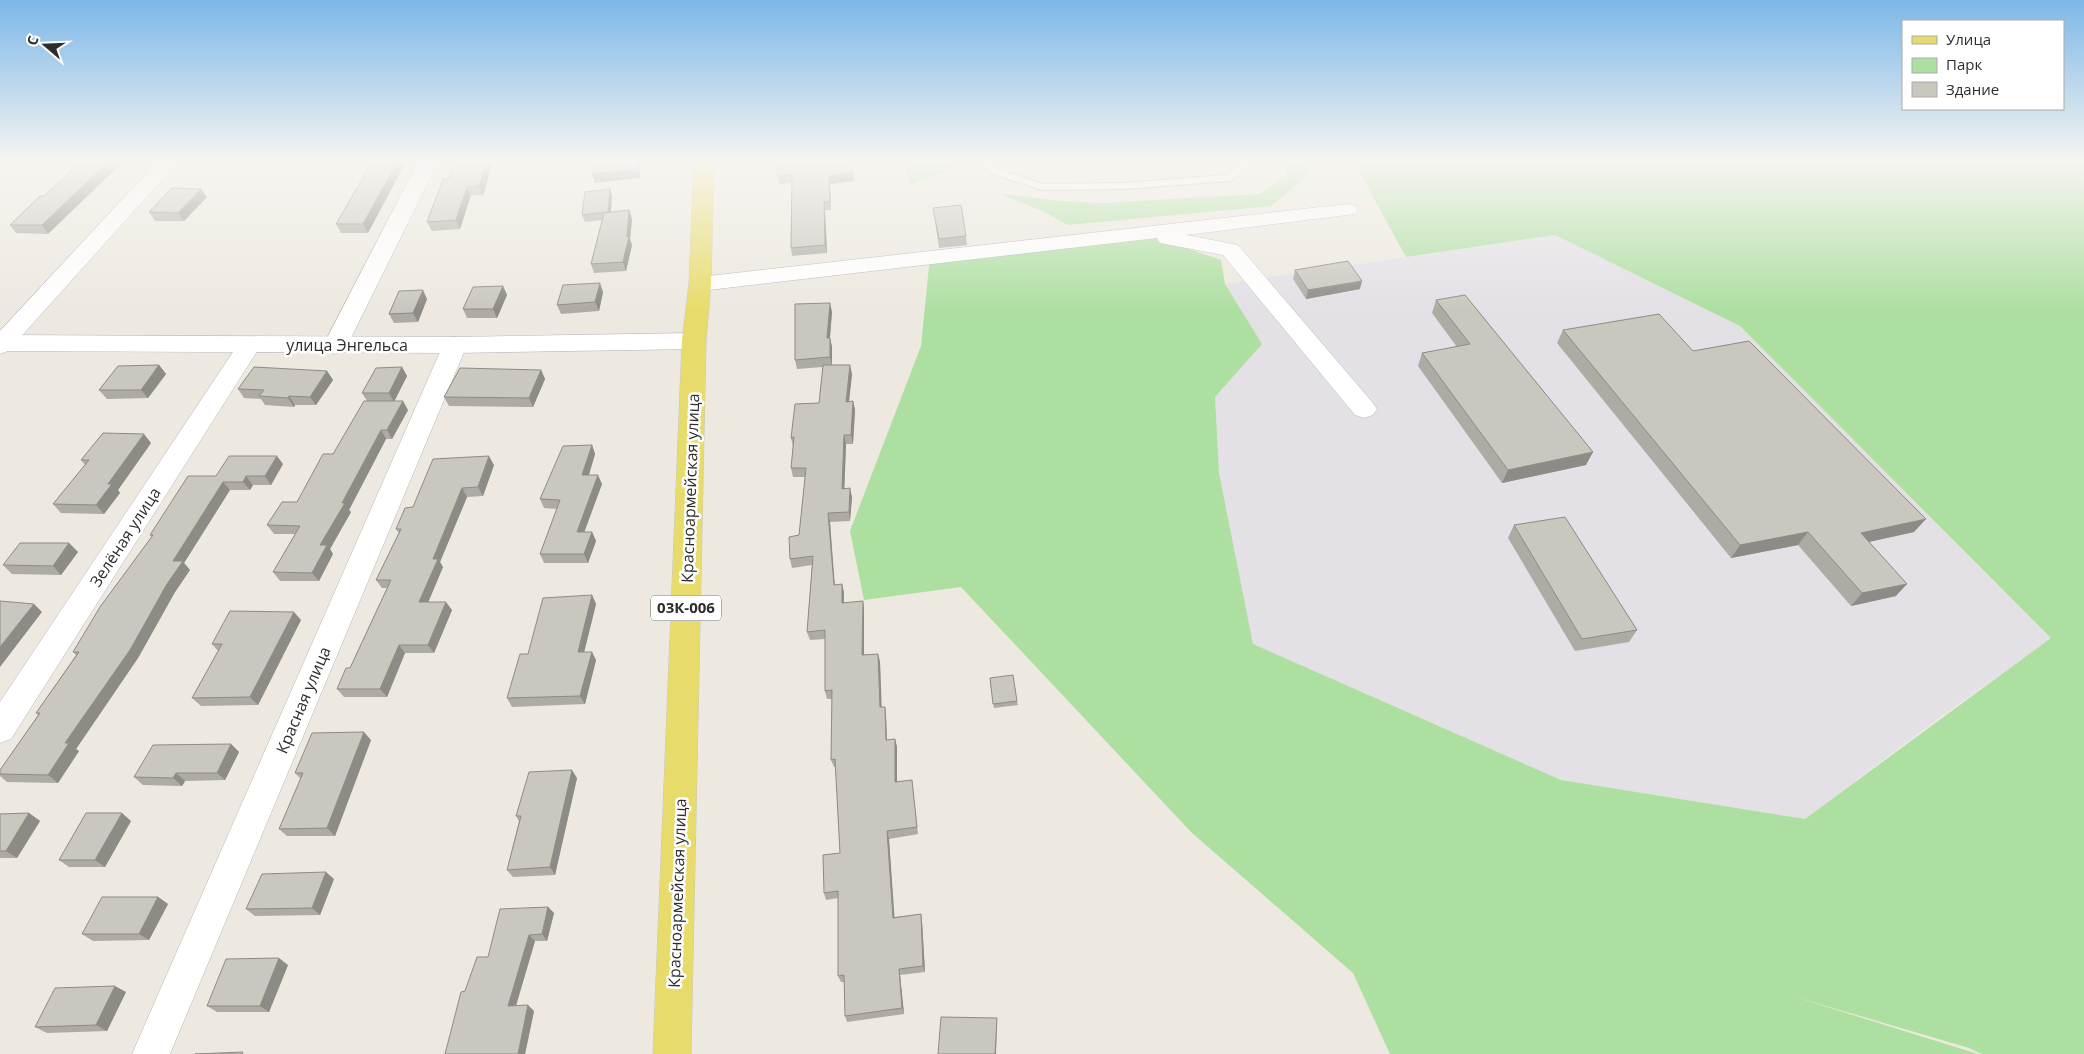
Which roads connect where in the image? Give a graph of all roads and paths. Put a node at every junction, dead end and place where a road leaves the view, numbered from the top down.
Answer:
1 (123, 211) edge
2 (403, 211) edge
3 (702, 211) edge
4 (1337, 211) edge
5 (1142, 233) junction
6 (700, 284) junction
7 (694, 341) junction
8 (1, 344) edge
9 (249, 344) junction
10 (455, 345) junction
11 (335, 346) junction
12 (1364, 409) dead end
13 (0, 729) edge
14 (151, 1054) edge
15 (672, 1054) edge

1 - 8 street
2 - 11 street
3 - 6 main road, Красноармейская улица / 03К-006
4 - 5 street
5 - 6 street
5 - 12 street
6 - 7 main road, Красноармейская улица / 03К-006
7 - 10 street, улица Энгельса
7 - 15 main road, Красноармейская улица / 03К-006
8 - 9 street, улица Энгельса
9 - 11 street, улица Энгельса
9 - 13 street, Зелёная улица
10 - 11 street, улица Энгельса
10 - 14 street, Красная улица

